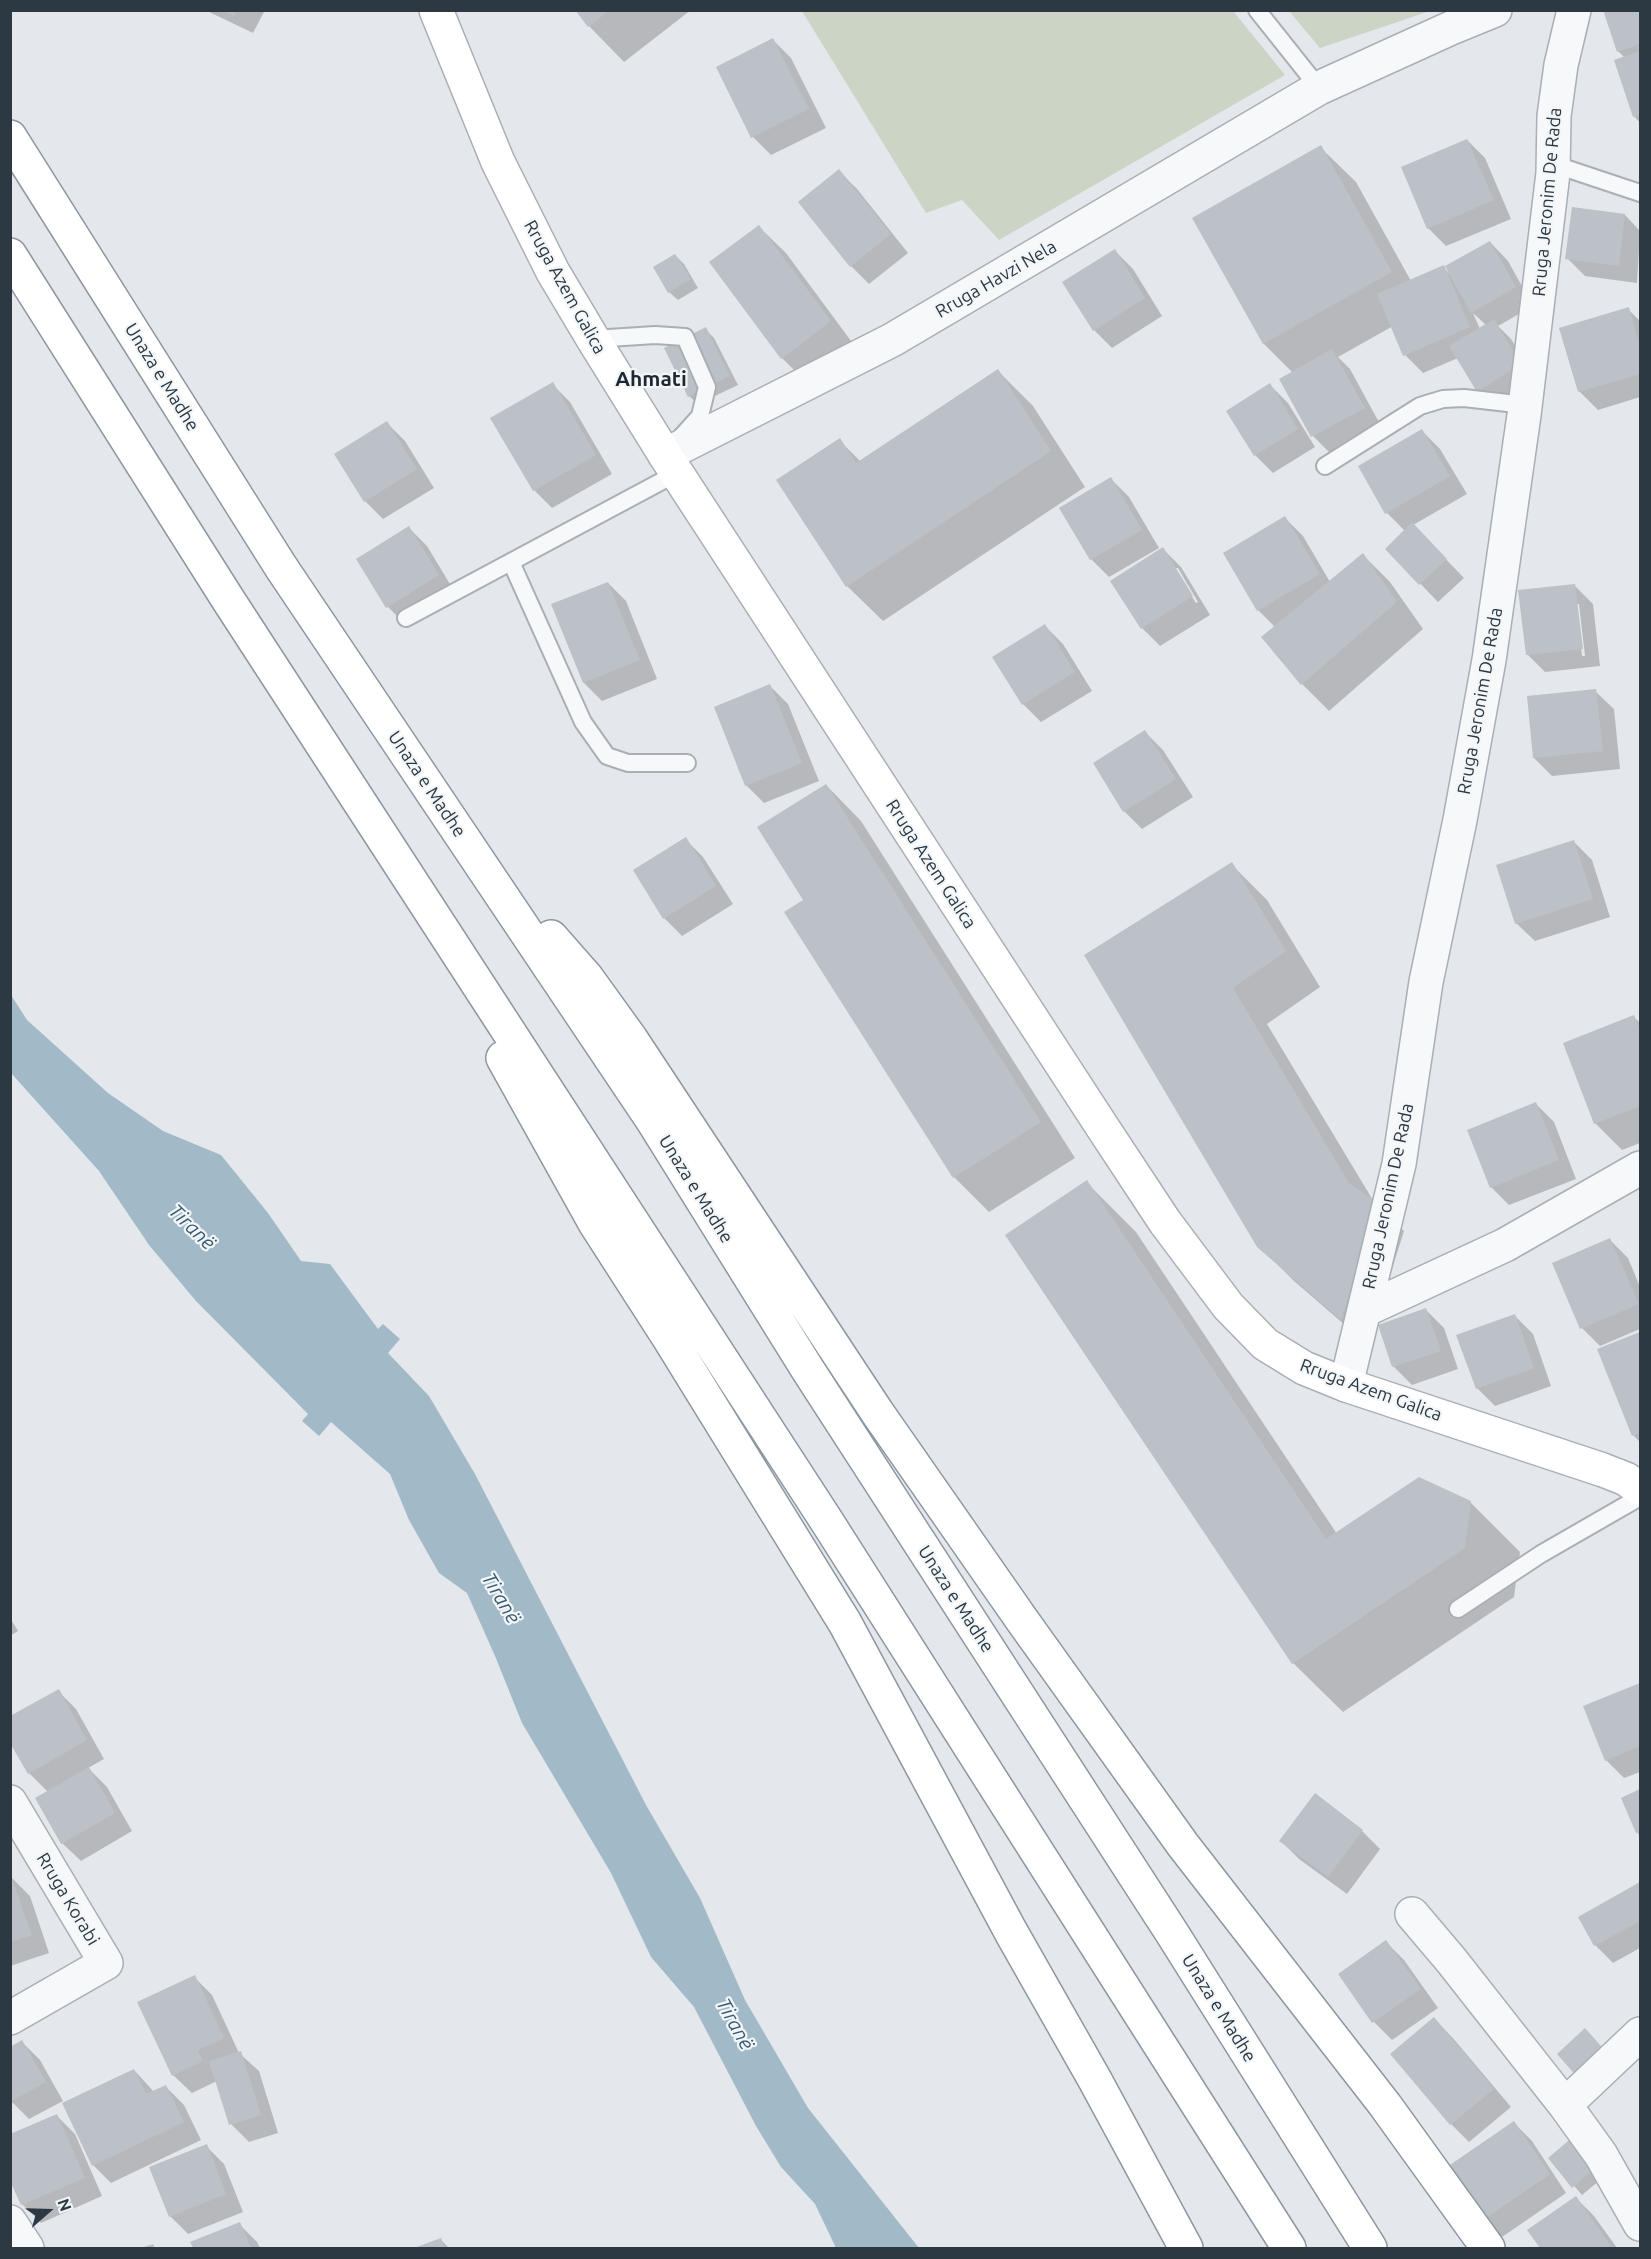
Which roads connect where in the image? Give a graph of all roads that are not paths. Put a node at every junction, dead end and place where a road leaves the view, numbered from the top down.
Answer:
1 (436, 10) edge
2 (1257, 10) edge
3 (1495, 10) edge
4 (1574, 10) edge
5 (1319, 88) junction
6 (10, 137) edge
7 (1553, 164) junction
8 (1641, 193) edge
9 (10, 255) edge
10 (593, 339) junction
11 (1525, 405) junction
12 (671, 464) junction
13 (1325, 466) dead end
14 (511, 562) junction
15 (406, 618) dead end
16 (687, 763) dead end
17 (462, 835) junction
18 (406, 874) junction
19 (1641, 1168) edge
20 (1365, 1310) junction
21 (1346, 1385) junction
22 (1641, 1489) edge
23 (1641, 1497) edge
24 (1458, 1609) dead end
25 (10, 1802) edge
26 (1412, 1914) dead end
27 (10, 2018) edge
28 (1641, 2034) edge
29 (1565, 2105) junction
30 (10, 2222) edge
31 (1641, 2224) edge
32 (27, 2248) edge
33 (1186, 2248) edge
34 (1289, 2248) edge
35 (1370, 2248) edge
36 (1488, 2248) edge

1 - 10 main road, Rruga Azem Galica
2 - 5 lane
3 - 5 street, Rruga Havzi Nela
4 - 7 street, Rruga Jeronim De Rada
5 - 12 street, Rruga Havzi Nela
6 - 17 main road, Unaza e Madhe
7 - 8 lane
7 - 11 street, Rruga Jeronim De Rada
9 - 18 main road
10 - 12 main road, Rruga Azem Galica
10 - 12 lane
11 - 13 lane
11 - 20 street, Rruga Jeronim De Rada
12 - 14 lane
12 - 21 main road, Rruga Azem Galica
14 - 15 lane
14 - 16 lane
17 - 35 main road, Unaza e Madhe
17 - 36 main road
18 - 33 main road
18 - 34 main road
19 - 20 street
20 - 21 street, Rruga Jeronim De Rada
21 - 22 main road, Rruga Azem Galica
23 - 24 lane
25 - 27 street, Rruga Korabi
26 - 29 street
28 - 29 street
29 - 31 street
30 - 32 street

